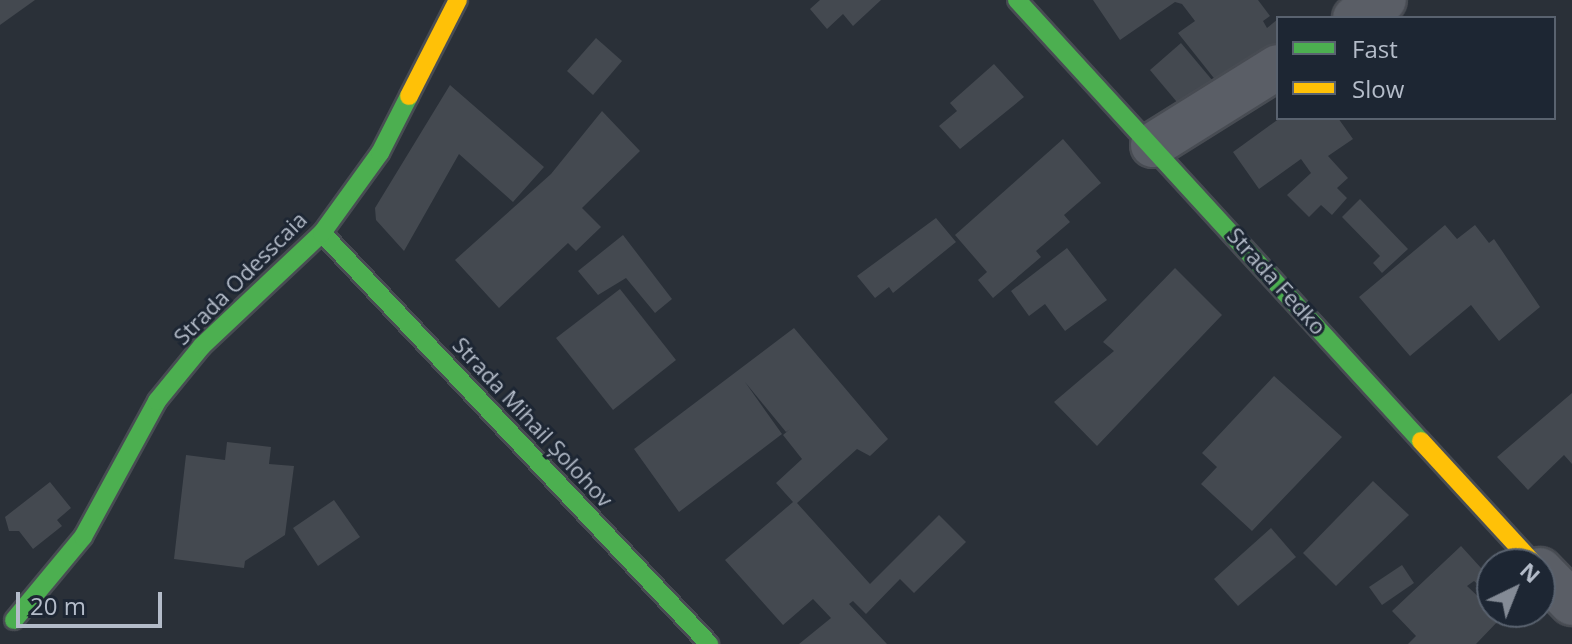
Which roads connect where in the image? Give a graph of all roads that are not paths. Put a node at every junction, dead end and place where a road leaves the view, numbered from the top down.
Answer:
1 (458, 0) edge
2 (1017, 0) edge
3 (1384, 0) edge
4 (1358, 16) edge
5 (1276, 68) edge
6 (1153, 145) junction
7 (322, 233) junction
8 (1519, 548) edge
9 (1556, 586) edge
10 (0, 602) edge
11 (1572, 603) edge
12 (709, 644) edge

1 - 7 street, Strada Odesscaia
2 - 6 street, Strada Fedko
3 - 4 street
5 - 6 street
6 - 8 street, Strada Fedko
7 - 10 street, Strada Odesscaia
7 - 12 street, Strada Mihail Șolohov
9 - 11 street

